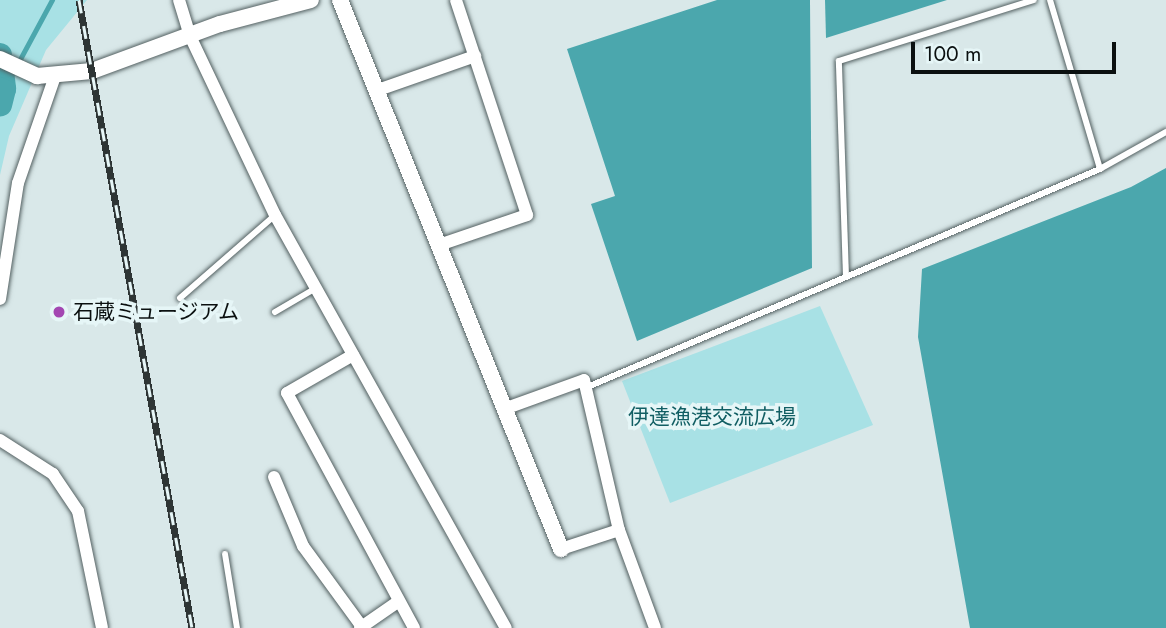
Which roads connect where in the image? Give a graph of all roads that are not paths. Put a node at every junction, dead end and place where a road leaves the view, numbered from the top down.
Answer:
1 (179, 0) edge
2 (311, 0) edge
3 (340, 0) edge
4 (456, 0) edge
5 (1034, 0) edge
6 (1050, 0) edge
7 (190, 36) junction
8 (475, 56) junction
9 (0, 59) edge
10 (55, 76) junction
11 (378, 90) junction
12 (1166, 132) edge
13 (1100, 169) junction
14 (275, 215) junction
15 (439, 245) junction
16 (846, 277) junction
17 (316, 288) junction
18 (180, 298) dead end
19 (0, 299) edge
20 (275, 312) dead end
21 (353, 355) junction
22 (585, 388) junction
23 (504, 409) junction
24 (0, 440) edge
25 (274, 477) dead end
26 (619, 530) junction
27 (561, 549) joint
28 (225, 554) dead end
29 (399, 601) junction
30 (361, 627) edge
31 (102, 628) edge
32 (237, 628) edge
33 (415, 628) edge
34 (506, 628) edge
35 (655, 628) edge

1 - 7 street
2 - 7 street
3 - 11 street
4 - 8 street
5 - 16 lane
6 - 13 lane
7 - 10 street
7 - 14 street
8 - 11 street
8 - 15 street
9 - 10 street
10 - 19 street
11 - 15 street
12 - 13 lane
13 - 16 lane
14 - 17 street
14 - 18 lane
15 - 23 street
16 - 22 lane
17 - 20 lane
17 - 21 street
21 - 29 street
21 - 34 street
22 - 23 street
22 - 26 street
23 - 27 street
24 - 31 street
25 - 30 street
26 - 27 street
26 - 35 street
28 - 32 lane
29 - 30 street
29 - 33 street

